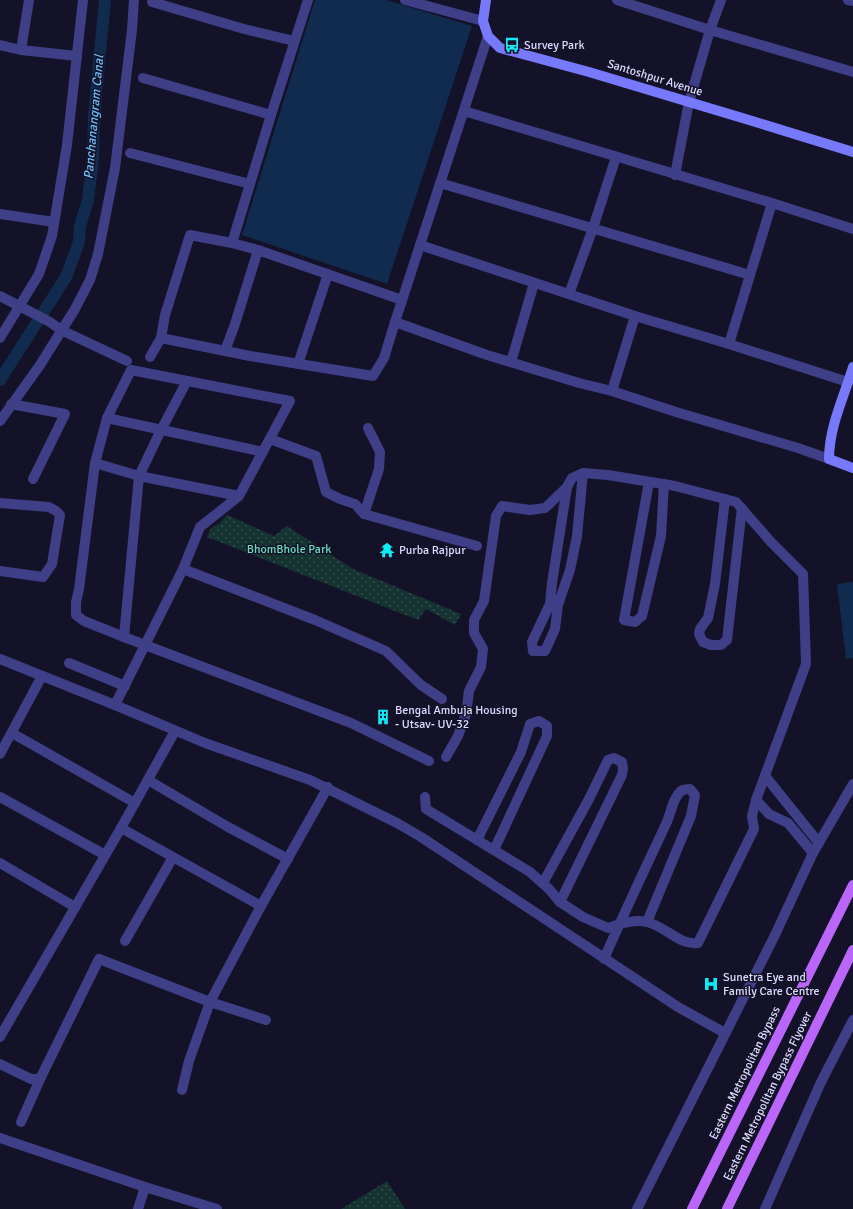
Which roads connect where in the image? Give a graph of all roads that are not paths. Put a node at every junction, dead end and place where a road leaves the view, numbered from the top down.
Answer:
1 (29, 0) edge
2 (84, 0) edge
3 (134, 0) edge
4 (308, 0) edge
5 (405, 0) edge
6 (486, 0) edge
7 (617, 0) edge
8 (720, 0) edge
9 (848, 0) edge
10 (853, 1) edge
11 (152, 2) dead end
12 (483, 21) junction
13 (710, 30) junction
14 (488, 36) junction
15 (294, 41) junction
16 (0, 45) edge
17 (21, 50) junction
18 (77, 56) junction
19 (853, 72) edge
20 (143, 78) dead end
21 (689, 102) junction
22 (464, 111) junction
23 (271, 115) junction
24 (853, 152) edge
25 (130, 153) dead end
26 (616, 157) junction
27 (675, 175) junction
28 (440, 183) junction
29 (250, 184) junction
30 (772, 203) junction
31 (0, 214) edge
32 (54, 222) junction
33 (593, 228) junction
34 (853, 229) edge
35 (232, 243) junction
36 (420, 245) junction
37 (258, 250) junction
38 (328, 274) junction
39 (750, 275) junction
40 (534, 283) junction
41 (569, 294) junction
42 (0, 296) edge
43 (402, 300) junction
44 (19, 306) junction
45 (635, 316) junction
46 (395, 322) junction
47 (61, 330) junction
48 (0, 338) edge
49 (161, 338) junction
50 (729, 344) junction
51 (225, 351) junction
52 (150, 358) dead end
53 (127, 361) dead end
54 (511, 362) junction
55 (298, 364) junction
56 (853, 367) edge
57 (187, 381) junction
58 (848, 382) junction
59 (612, 391) junction
60 (12, 404) junction
61 (107, 418) junction
62 (0, 421) edge
63 (368, 428) dead end
64 (161, 430) junction
65 (270, 439) junction
66 (263, 452) junction
67 (829, 459) junction
68 (95, 463) junction
69 (853, 468) edge
70 (583, 473) junction
71 (139, 476) junction
72 (33, 479) dead end
73 (649, 482) junction
74 (664, 484) junction
75 (567, 487) junction
76 (239, 496) junction
77 (725, 499) junction
78 (0, 503) edge
79 (742, 508) junction
80 (364, 514) junction
81 (477, 546) dead end
82 (183, 569) junction
83 (0, 571) edge
84 (124, 637) junction
85 (144, 645) junction
86 (0, 659) edge
87 (69, 663) dead end
88 (42, 676) junction
89 (125, 686) junction
90 (442, 699) dead end
91 (115, 705) junction
92 (175, 731) junction
93 (12, 733) junction
94 (0, 754) edge
95 (446, 757) dead end
96 (429, 761) dead end
97 (765, 776) junction
98 (148, 780) junction
99 (853, 784) edge
100 (328, 787) junction
101 (0, 797) edge
102 (425, 797) dead end
103 (756, 800) junction
104 (135, 803) junction
105 (121, 828) junction
106 (477, 840) junction
107 (819, 843) junction
108 (494, 850) junction
109 (813, 853) junction
110 (105, 855) junction
111 (173, 857) junction
112 (288, 859) junction
113 (0, 863) edge
114 (544, 883) junction
115 (853, 885) edge
116 (560, 902) junction
117 (261, 906) junction
118 (75, 908) junction
119 (647, 922) junction
120 (618, 925) junction
121 (125, 941) dead end
122 (853, 950) edge
123 (604, 959) junction
124 (210, 1002) junction
125 (266, 1020) dead end
126 (853, 1020) edge
127 (4, 1021) edge
128 (726, 1033) junction
129 (0, 1037) edge
130 (0, 1064) edge
131 (41, 1077) junction
132 (182, 1090) dead end
133 (21, 1122) dead end
134 (0, 1138) edge
135 (145, 1187) junction
136 (138, 1209) edge
137 (217, 1209) edge
138 (637, 1209) edge
139 (692, 1209) edge
140 (727, 1209) edge
141 (765, 1209) edge

1 - 17 street
2 - 18 street
3 - 47 street
4 - 15 street
5 - 12 street
6 - 12 main road
7 - 13 street
8 - 13 street
9 - 10 street
11 - 15 street
12 - 14 main road
13 - 19 street
13 - 21 street
14 - 21 main road, Santoshpur Avenue
14 - 22 street
15 - 23 street
16 - 17 street
17 - 18 street
18 - 32 street
20 - 23 street
21 - 24 main road, Santoshpur Avenue
21 - 27 street
22 - 26 street
22 - 28 street
23 - 29 street
25 - 29 street
26 - 27 street
26 - 33 street
27 - 30 street
28 - 33 street
28 - 36 street
29 - 35 street
30 - 34 street
30 - 39 street
31 - 32 street
32 - 44 street
33 - 39 street
33 - 41 street
35 - 37 street
35 - 49 street
36 - 40 street
36 - 43 street
37 - 38 street
37 - 51 street
38 - 43 street
38 - 55 street
39 - 50 street
40 - 41 street
40 - 54 street
41 - 45 street
42 - 44 street
43 - 46 street
44 - 47 street
44 - 48 street
45 - 50 street
45 - 59 street
46 - 54 street
46 - 55 street
47 - 53 street
47 - 60 street
49 - 51 street
49 - 52 street
50 - 58 street
51 - 55 street
54 - 59 street
56 - 58 main road
57 - 61 street
57 - 64 street
57 - 65 street
58 - 67 main road
59 - 67 street
60 - 62 street
60 - 72 street
61 - 64 street
61 - 68 street
63 - 80 street
64 - 66 street
64 - 71 street
65 - 66 street
65 - 80 street
66 - 76 street
67 - 69 main road
68 - 71 street
68 - 84 street
70 - 73 street
70 - 75 street
70 - 75 street
71 - 76 street
71 - 84 street
73 - 74 street
73 - 74 street
74 - 77 street
75 - 95 street
76 - 82 street
77 - 79 street
77 - 79 street
78 - 83 street
79 - 97 street
80 - 81 street
82 - 85 street
82 - 90 street
84 - 85 street
85 - 89 street
85 - 96 street
86 - 88 street
87 - 89 street
88 - 91 street
88 - 93 street
89 - 91 street
91 - 92 street
92 - 98 street
92 - 100 street
93 - 94 street
93 - 104 street
97 - 103 street
97 - 107 street
98 - 104 street
98 - 112 street
99 - 107 street
100 - 112 street
100 - 123 street
101 - 110 street
102 - 106 street
103 - 109 street
103 - 119 street
104 - 105 street
105 - 110 street
105 - 111 street
106 - 108 street
106 - 108 street
107 - 109 street
108 - 114 street
109 - 128 street
110 - 118 street
111 - 117 street
111 - 121 street
112 - 117 street
113 - 118 street
114 - 116 street
114 - 116 street
115 - 139 main road, Eastern Metropolitan Bypass
116 - 120 street
117 - 124 street
118 - 127 street
119 - 120 street
119 - 120 street
120 - 123 street
122 - 140 main road, Eastern Metropolitan Bypass Flyover
123 - 128 street
124 - 125 street
124 - 131 street
124 - 132 street
126 - 141 street
127 - 129 street
128 - 138 street
130 - 131 street
131 - 133 street
134 - 135 street
135 - 136 street
135 - 137 street

